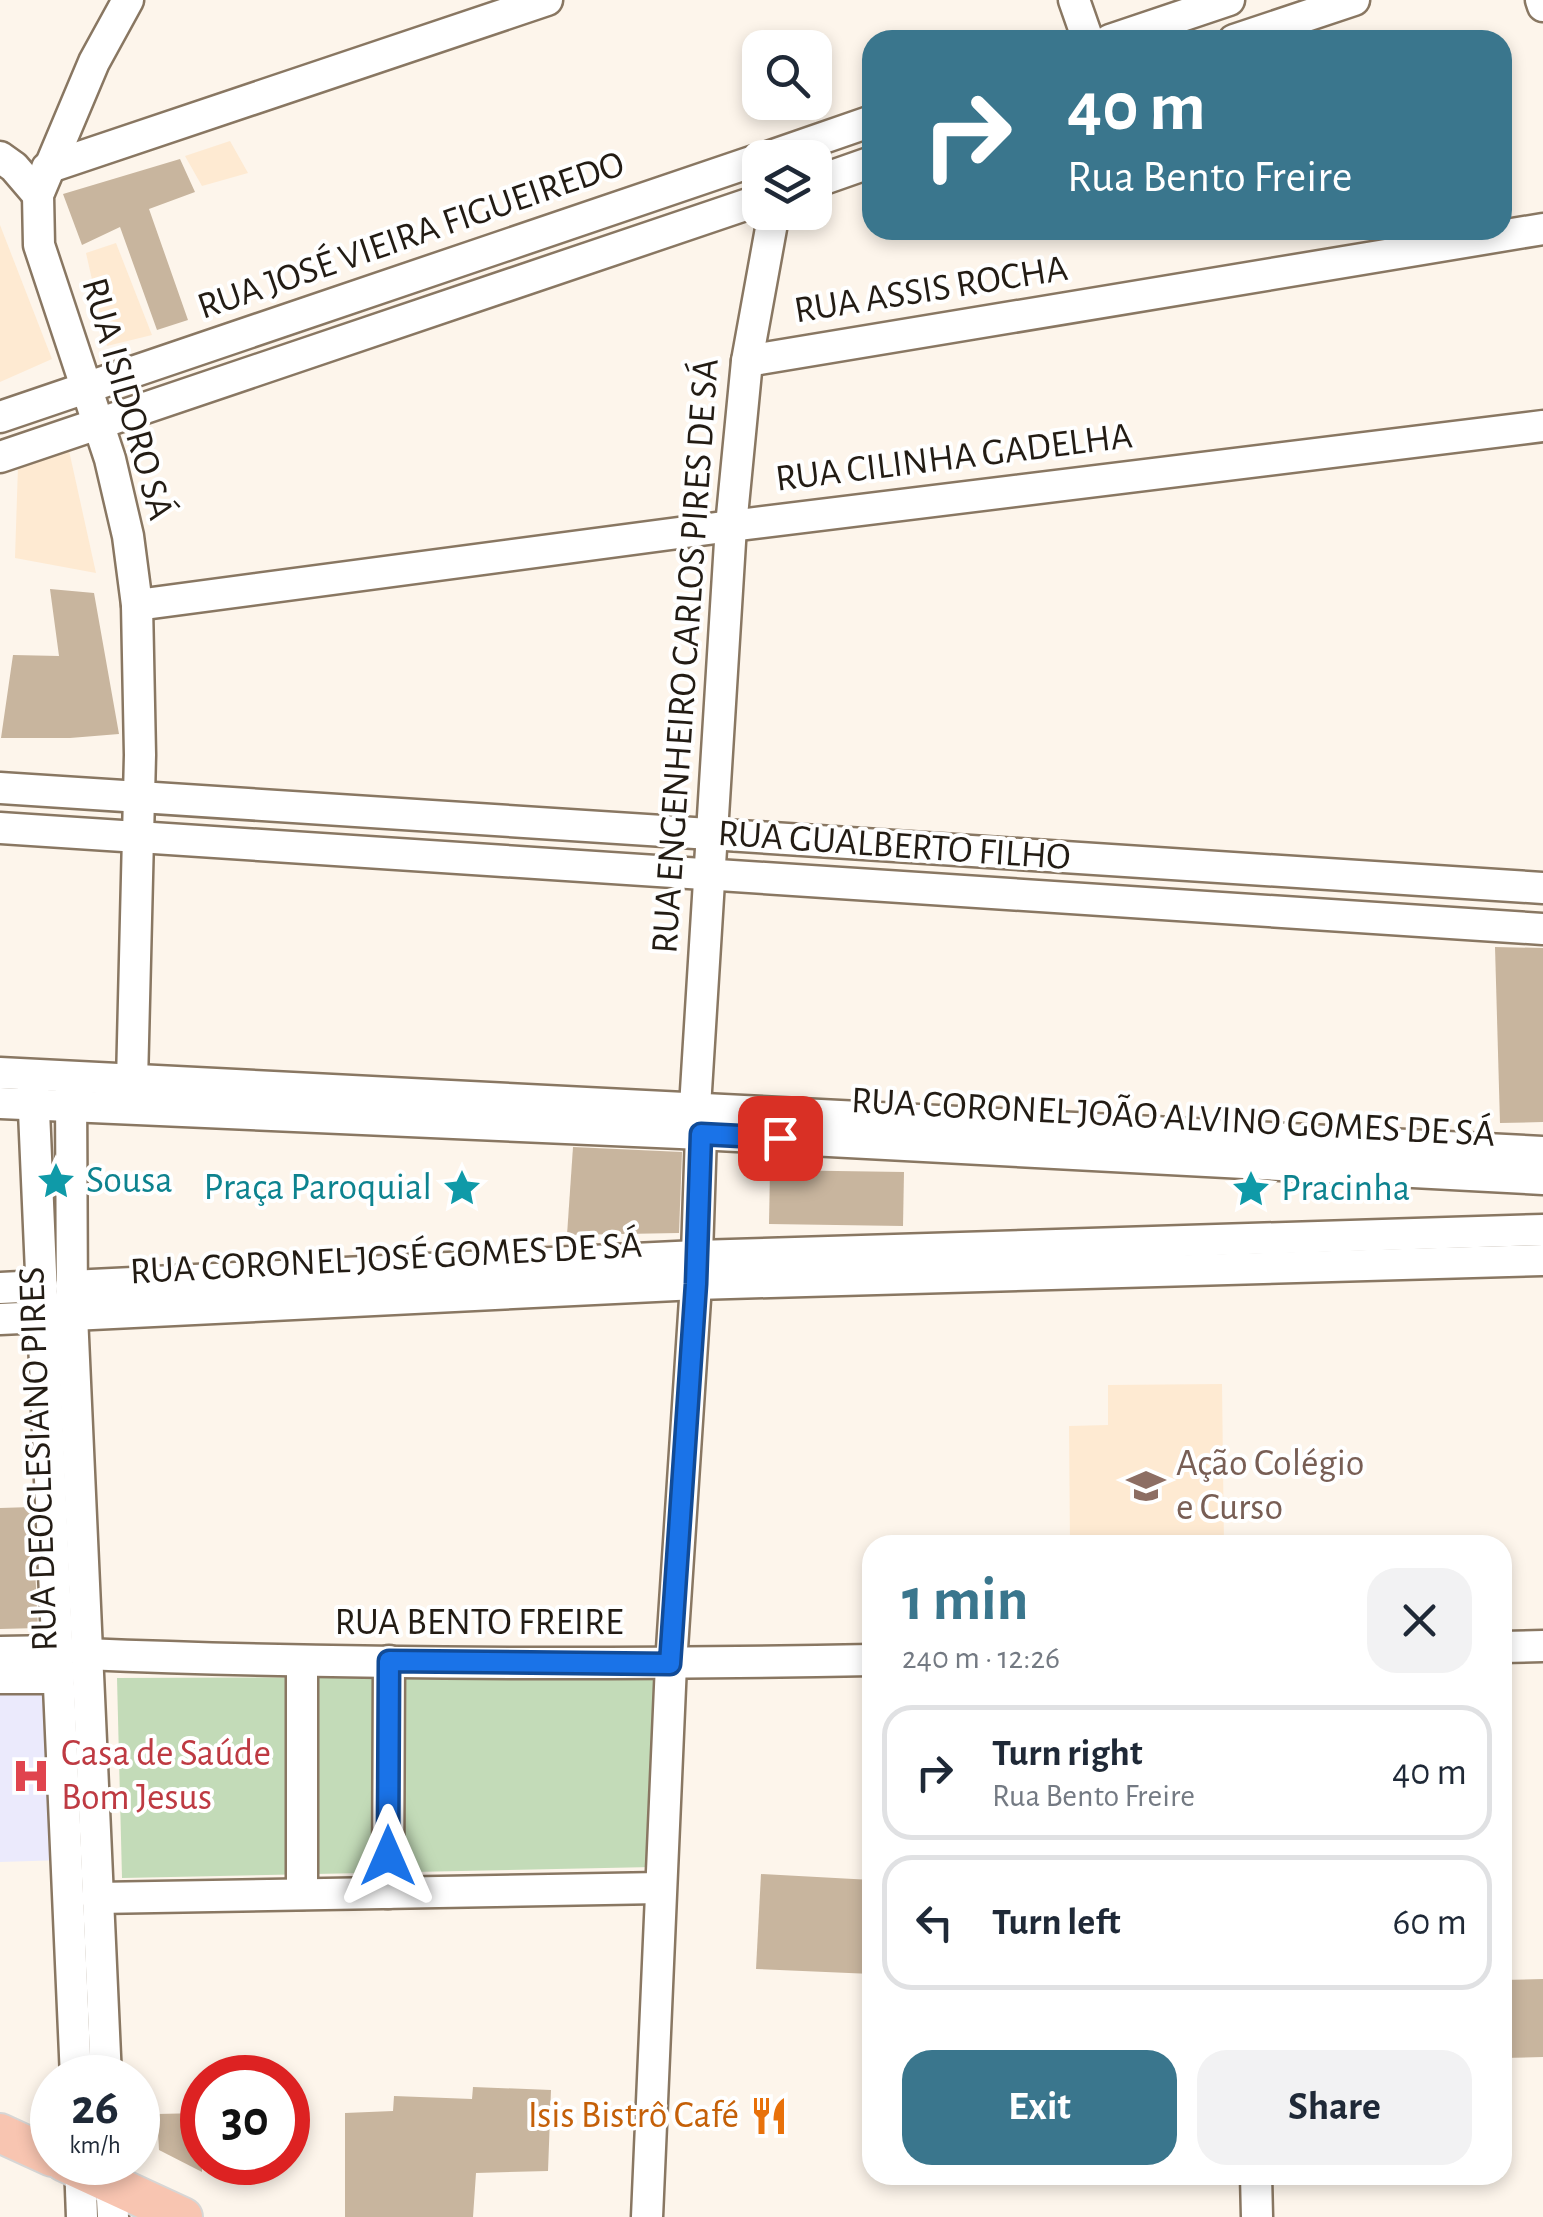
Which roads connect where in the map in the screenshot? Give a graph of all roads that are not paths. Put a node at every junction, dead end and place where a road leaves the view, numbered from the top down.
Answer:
1 (128, 0) edge
2 (547, 0) edge
3 (1074, 0) edge
4 (1229, 0) edge
5 (1354, 0) edge
6 (1084, 30) edge
7 (1140, 30) edge
8 (1264, 30) edge
9 (862, 125) edge
10 (819, 140) edge
11 (0, 157) edge
12 (862, 166) edge
13 (742, 167) edge
14 (832, 176) edge
15 (43, 181) junction
16 (742, 206) edge
17 (1543, 229) edge
18 (771, 230) edge
19 (1512, 234) edge
20 (1477, 240) edge
21 (747, 361) junction
22 (87, 388) junction
23 (0, 417) edge
24 (99, 425) junction
25 (1543, 426) edge
26 (0, 457) edge
27 (731, 526) junction
28 (137, 605) junction
29 (0, 788) edge
30 (139, 798) junction
31 (401, 815) junction
32 (0, 828) edge
33 (712, 834) junction
34 (138, 837) junction
35 (395, 853) junction
36 (1125, 862) junction
37 (708, 872) junction
38 (1412, 880) junction
39 (1543, 888) edge
40 (1121, 903) junction
41 (1408, 920) junction
42 (1543, 929) edge
43 (0, 1074) edge
44 (33, 1090) junction
45 (71, 1091) junction
46 (136, 1095) junction
47 (0, 1103) edge
48 (689, 1120) junction
49 (1297, 1151) junction
50 (1543, 1152) edge
51 (1543, 1179) edge
52 (1543, 1230) edge
53 (1543, 1260) edge
54 (696, 1270) junction
55 (40, 1286) junction
56 (0, 1288) edge
57 (62, 1306) junction
58 (0, 1319) edge
59 (1512, 1646) edge
60 (1543, 1646) edge
61 (0, 1652) edge
62 (862, 1660) edge
63 (67, 1661) junction
64 (389, 1661) junction
65 (302, 1663) junction
66 (670, 1664) junction
67 (0, 1678) edge
68 (660, 1888) junction
69 (388, 1893) junction
70 (302, 1894) junction
71 (97, 1898) junction
72 (76, 2055) edge
73 (105, 2055) edge
74 (0, 2132) edge
75 (30, 2146) edge
76 (86, 2185) edge
77 (112, 2185) edge
78 (1256, 2185) edge
79 (172, 2211) edge
80 (82, 2217) edge
81 (647, 2217) edge
82 (1257, 2217) edge

1 - 15 street, RUA ISIDORO SÁ
2 - 15 street
3 - 6 street
4 - 7 street
5 - 8 street
9 - 10 street, RUA JOSÉ VIEIRA FIGUEIREDO
11 - 15 street
12 - 14 street
13 - 22 street, RUA JOSÉ VIEIRA FIGUEIREDO
15 - 22 street, RUA ISIDORO SÁ
16 - 24 street, RUA JOSÉ VIEIRA FIGUEIREDO
17 - 19 street, RUA ASSIS ROCHA
18 - 21 street, RUA ENGENHEIRO CARLOS PIRES DE SÁ
20 - 21 street, RUA ASSIS ROCHA
21 - 27 street, RUA ENGENHEIRO CARLOS PIRES DE SÁ
22 - 23 street, RUA JOSÉ VIEIRA FIGUEIREDO
22 - 24 street, RUA ISIDORO SÁ
24 - 26 street, RUA JOSÉ VIEIRA FIGUEIREDO
24 - 28 street, RUA ISIDORO SÁ
25 - 27 street, RUA CILINHA GADELHA
27 - 28 street, RUA CILINHA GADELHA
27 - 33 street, RUA ENGENHEIRO CARLOS PIRES DE SÁ
28 - 30 street, RUA ISIDORO SÁ
29 - 30 street, RUA GUALBERTO FILHO
30 - 31 street, RUA GUALBERTO FILHO
30 - 34 street, RUA ISIDORO SÁ
31 - 33 street, RUA GUALBERTO FILHO
31 - 35 street
32 - 34 street, RUA GUALBERTO FILHO
33 - 36 street, RUA GUALBERTO FILHO
33 - 37 street, RUA ENGENHEIRO CARLOS PIRES DE SÁ
34 - 35 street, RUA GUALBERTO FILHO
34 - 46 street, RUA ISIDORO SÁ
35 - 37 street, RUA GUALBERTO FILHO
36 - 38 street, RUA GUALBERTO FILHO
36 - 40 street
37 - 40 street, RUA GUALBERTO FILHO
37 - 48 street, RUA ENGENHEIRO CARLOS PIRES DE SÁ
38 - 39 street, RUA GUALBERTO FILHO
38 - 41 street
40 - 41 street, RUA GUALBERTO FILHO
41 - 42 street, RUA GUALBERTO FILHO
43 - 44 street
44 - 45 street, RUA CORONEL JOÃO ALVINO GOMES DE SÁ
44 - 47 street
44 - 55 street, RUA DEOCLESIANO PIRES
45 - 46 street, RUA CORONEL JOÃO ALVINO GOMES DE SÁ
45 - 57 street, RUA DEOCLESIANO PIRES
46 - 48 street, RUA CORONEL JOÃO ALVINO GOMES DE SÁ
48 - 49 street, RUA CORONEL JOÃO ALVINO GOMES DE SÁ
48 - 54 street, RUA ENGENHEIRO CARLOS PIRES DE SÁ
49 - 50 street, RUA CORONEL JOÃO ALVINO GOMES DE SÁ
49 - 51 street, RUA CORONEL JOÃO ALVINO GOMES DE SÁ
52 - 54 street, RUA CORONEL JOSÉ GOMES DE SÁ
53 - 54 street, RUA CORONEL JOSÉ GOMES DE SÁ
54 - 57 street, RUA CORONEL JOSÉ GOMES DE SÁ
54 - 66 street, RUA ENGENHEIRO CARLOS PIRES DE SÁ
55 - 56 street
55 - 57 street, RUA DEOCLESIANO PIRES
57 - 58 street, RUA CORONEL JOSÉ GOMES DE SÁ
57 - 63 street, RUA DEOCLESIANO PIRES
59 - 60 street
61 - 63 street
62 - 66 street, RUA BENTO FREIRE
63 - 65 street, RUA BENTO FREIRE
63 - 67 street
63 - 71 street, RUA DEOCLESIANO PIRES
63 - 72 street, RUA DEOCLESIANO PIRES
64 - 65 street, RUA BENTO FREIRE
64 - 66 street, RUA BENTO FREIRE
64 - 69 street
65 - 70 street
66 - 68 street, RUA ENGENHEIRO CARLOS PIRES DE SÁ
68 - 69 street
68 - 81 street, RUA ENGENHEIRO CARLOS PIRES DE SÁ
69 - 70 street
70 - 71 street
71 - 73 street, RUA DEOCLESIANO PIRES
74 - 75 main road
76 - 80 street
77 - 79 main road
78 - 82 street

